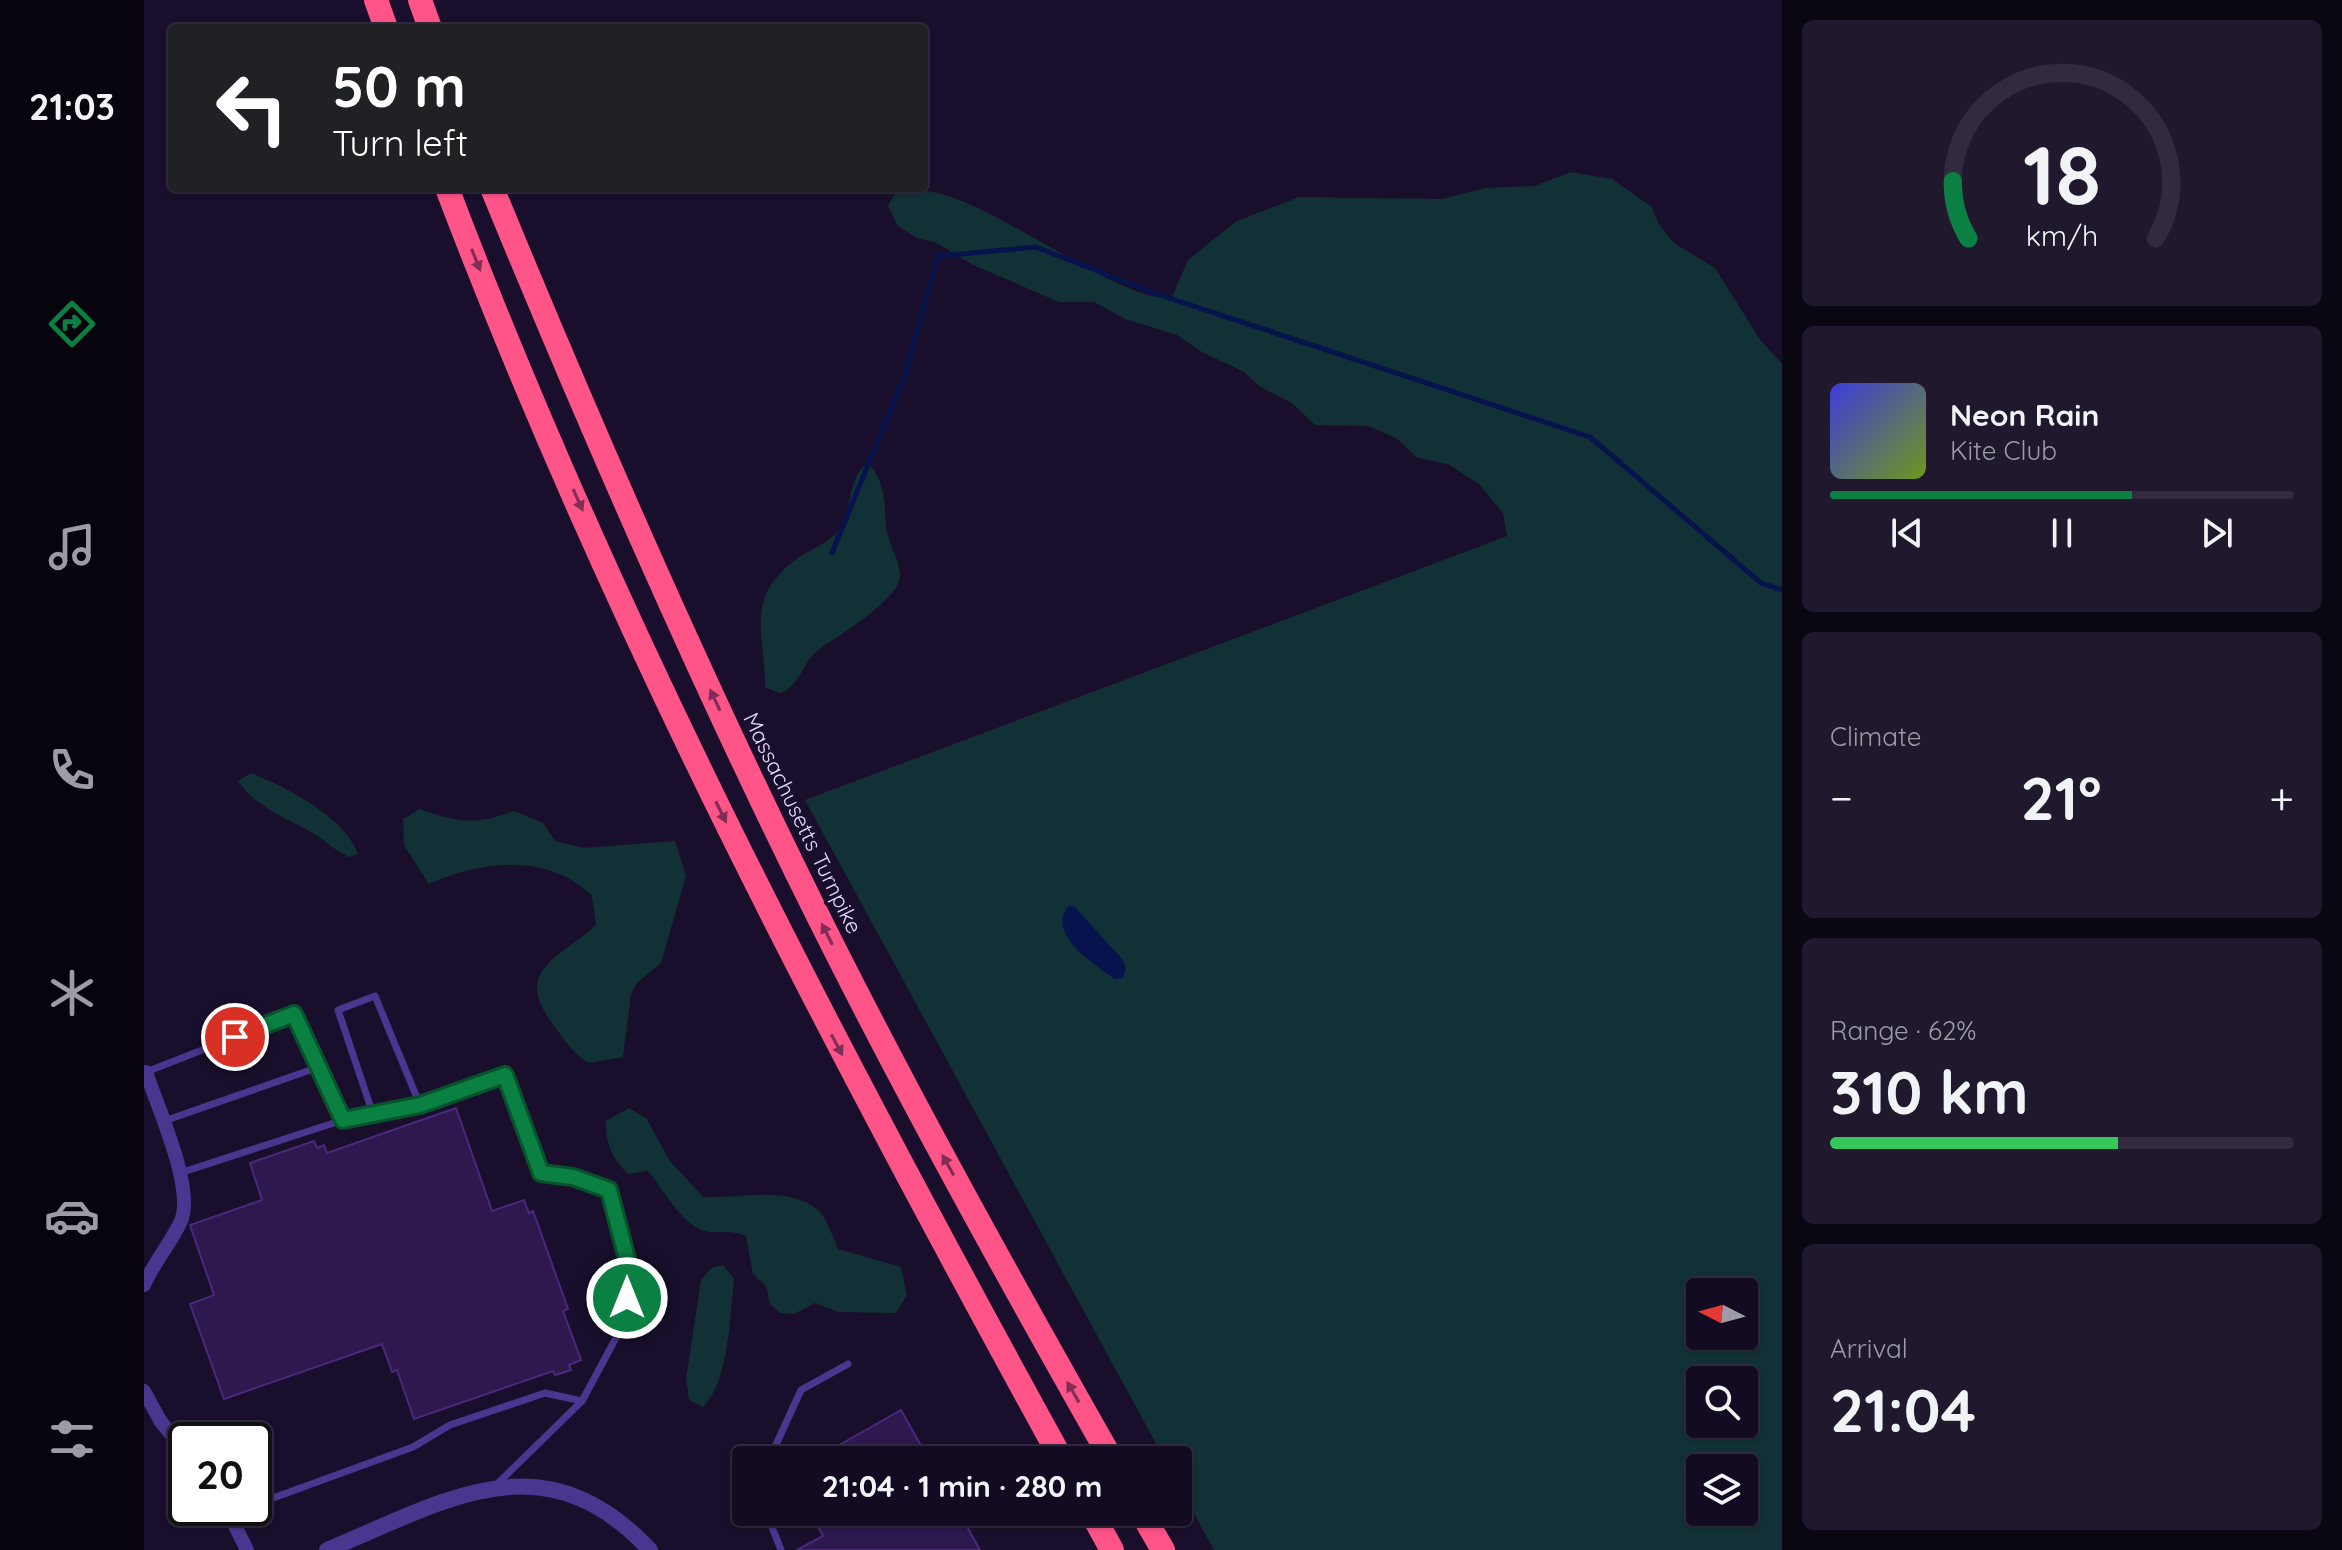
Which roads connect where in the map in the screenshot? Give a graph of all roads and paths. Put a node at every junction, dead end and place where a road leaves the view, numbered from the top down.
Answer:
1 (376, 0) edge
2 (420, 0) edge
3 (385, 24) edge
4 (429, 24) edge
5 (449, 192) edge
6 (494, 192) edge
7 (319, 1067) junction
8 (146, 1072) joint
9 (420, 1105) junction
10 (373, 1114) junction
11 (343, 1120) junction
12 (162, 1121) junction
13 (180, 1173) junction
14 (144, 1285) edge
15 (848, 1364) dead end
16 (144, 1391) edge
17 (582, 1401) junction
18 (168, 1430) edge
19 (775, 1446) edge
20 (1054, 1446) edge
21 (1104, 1446) edge
22 (493, 1488) junction
23 (272, 1498) edge
24 (235, 1526) edge
25 (772, 1526) edge
26 (1099, 1526) edge
27 (1149, 1526) edge
28 (247, 1550) edge
29 (327, 1550) edge
30 (650, 1550) edge
31 (781, 1550) edge
32 (1112, 1550) edge
33 (1163, 1550) edge

1 - 3 highway
2 - 4 highway
5 -> 20 highway
21 -> 6 highway, Massachusetts Turnpike
7 - 8 lane
7 - 11 lane
7 - 12 lane
8 - 12 street
9 - 10 lane
9 - 10 lane
9 - 17 lane
10 - 11 lane
11 - 13 lane
12 - 13 street
13 - 14 street
15 - 19 lane
16 - 18 street
17 - 22 lane
17 - 23 lane
22 - 29 street
22 - 30 street
24 - 28 street
25 - 31 lane
26 - 32 highway
27 - 33 highway

